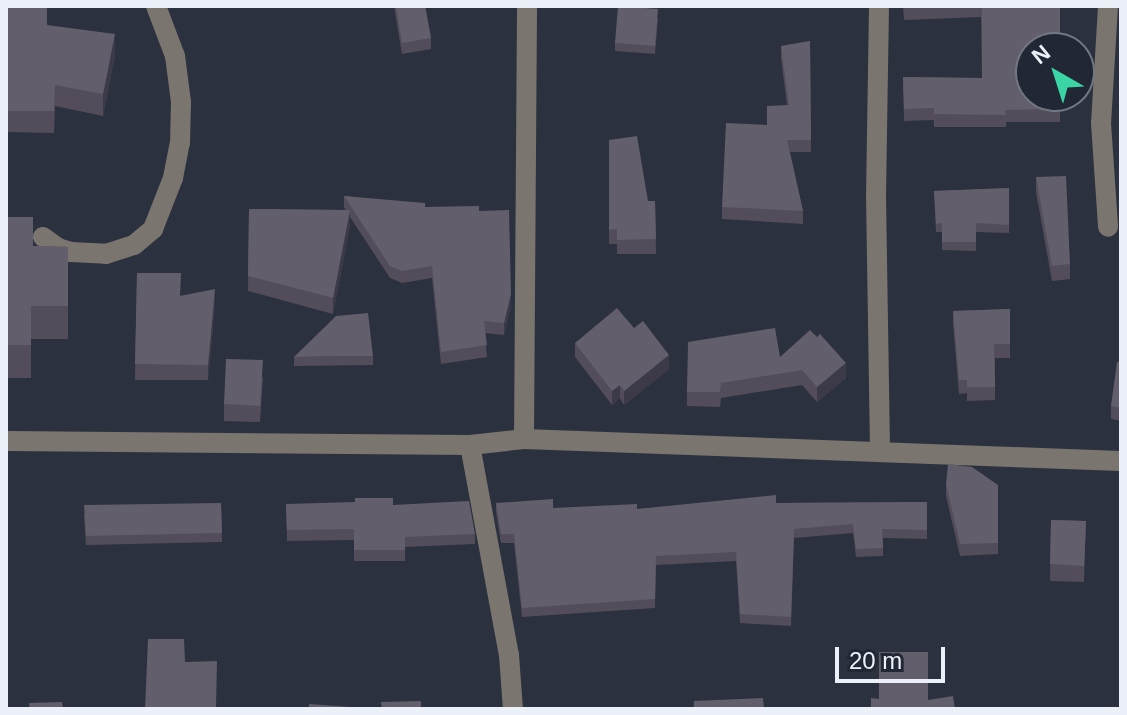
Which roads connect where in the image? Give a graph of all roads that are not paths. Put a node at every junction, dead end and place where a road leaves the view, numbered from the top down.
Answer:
1 (156, 6) edge
2 (527, 6) edge
3 (879, 6) edge
4 (1108, 6) edge
5 (1108, 227) dead end
6 (43, 237) dead end
7 (524, 439) junction
8 (6, 441) edge
9 (470, 445) junction
10 (880, 450) junction
11 (1121, 461) edge
12 (513, 709) edge

1 - 6 street
2 - 7 street
3 - 10 street
4 - 5 street
7 - 9 street
7 - 10 street
8 - 9 street
9 - 12 street
10 - 11 street

